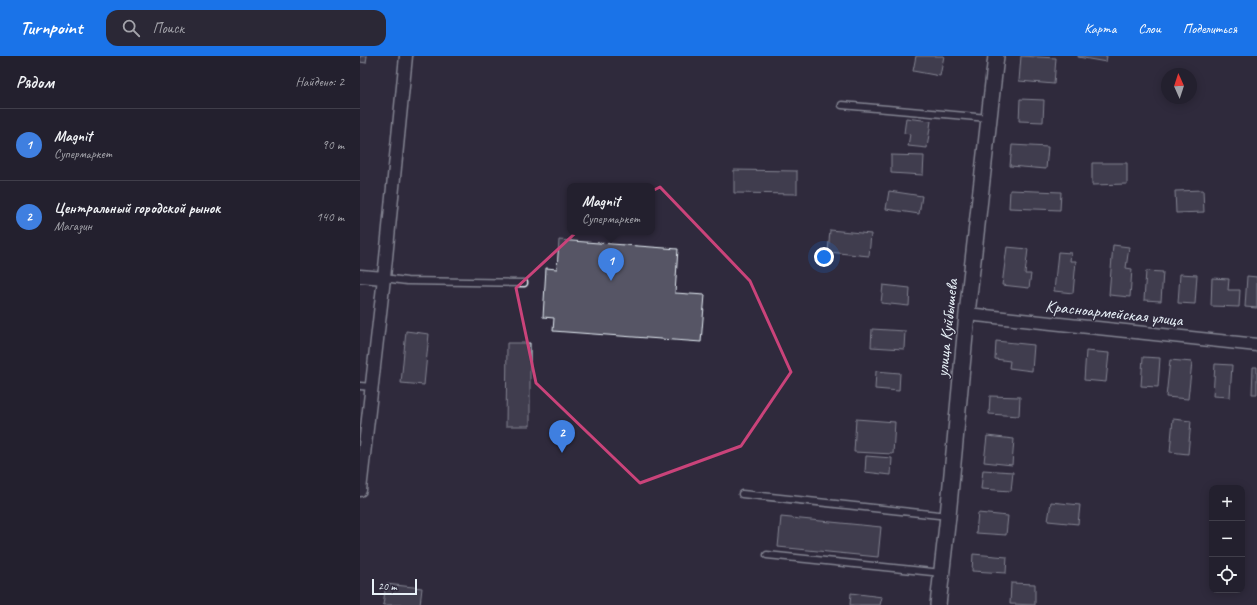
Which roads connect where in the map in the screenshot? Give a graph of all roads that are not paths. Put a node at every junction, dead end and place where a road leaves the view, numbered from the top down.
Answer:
1 (406, 56) edge
2 (996, 56) edge
3 (842, 105) dead end
4 (990, 119) junction
5 (360, 276) edge
6 (384, 278) junction
7 (524, 283) dead end
8 (967, 314) junction
9 (1257, 345) edge
10 (360, 386) edge
11 (372, 387) junction
12 (360, 490) edge
13 (742, 494) dead end
14 (948, 516) junction
15 (767, 555) dead end
16 (942, 573) junction
17 (938, 605) edge

1 - 6 street
2 - 4 street, улица Куйбышева
3 - 4 lane
4 - 8 street, улица Куйбышева
5 - 6 street
6 - 7 lane
6 - 11 street
8 - 9 street, Красноармейская улица
8 - 14 street, улица Куйбышева
10 - 11 lane
11 - 12 street
13 - 14 lane
14 - 16 street, улица Куйбышева
15 - 16 lane
16 - 17 street, улица Куйбышева

